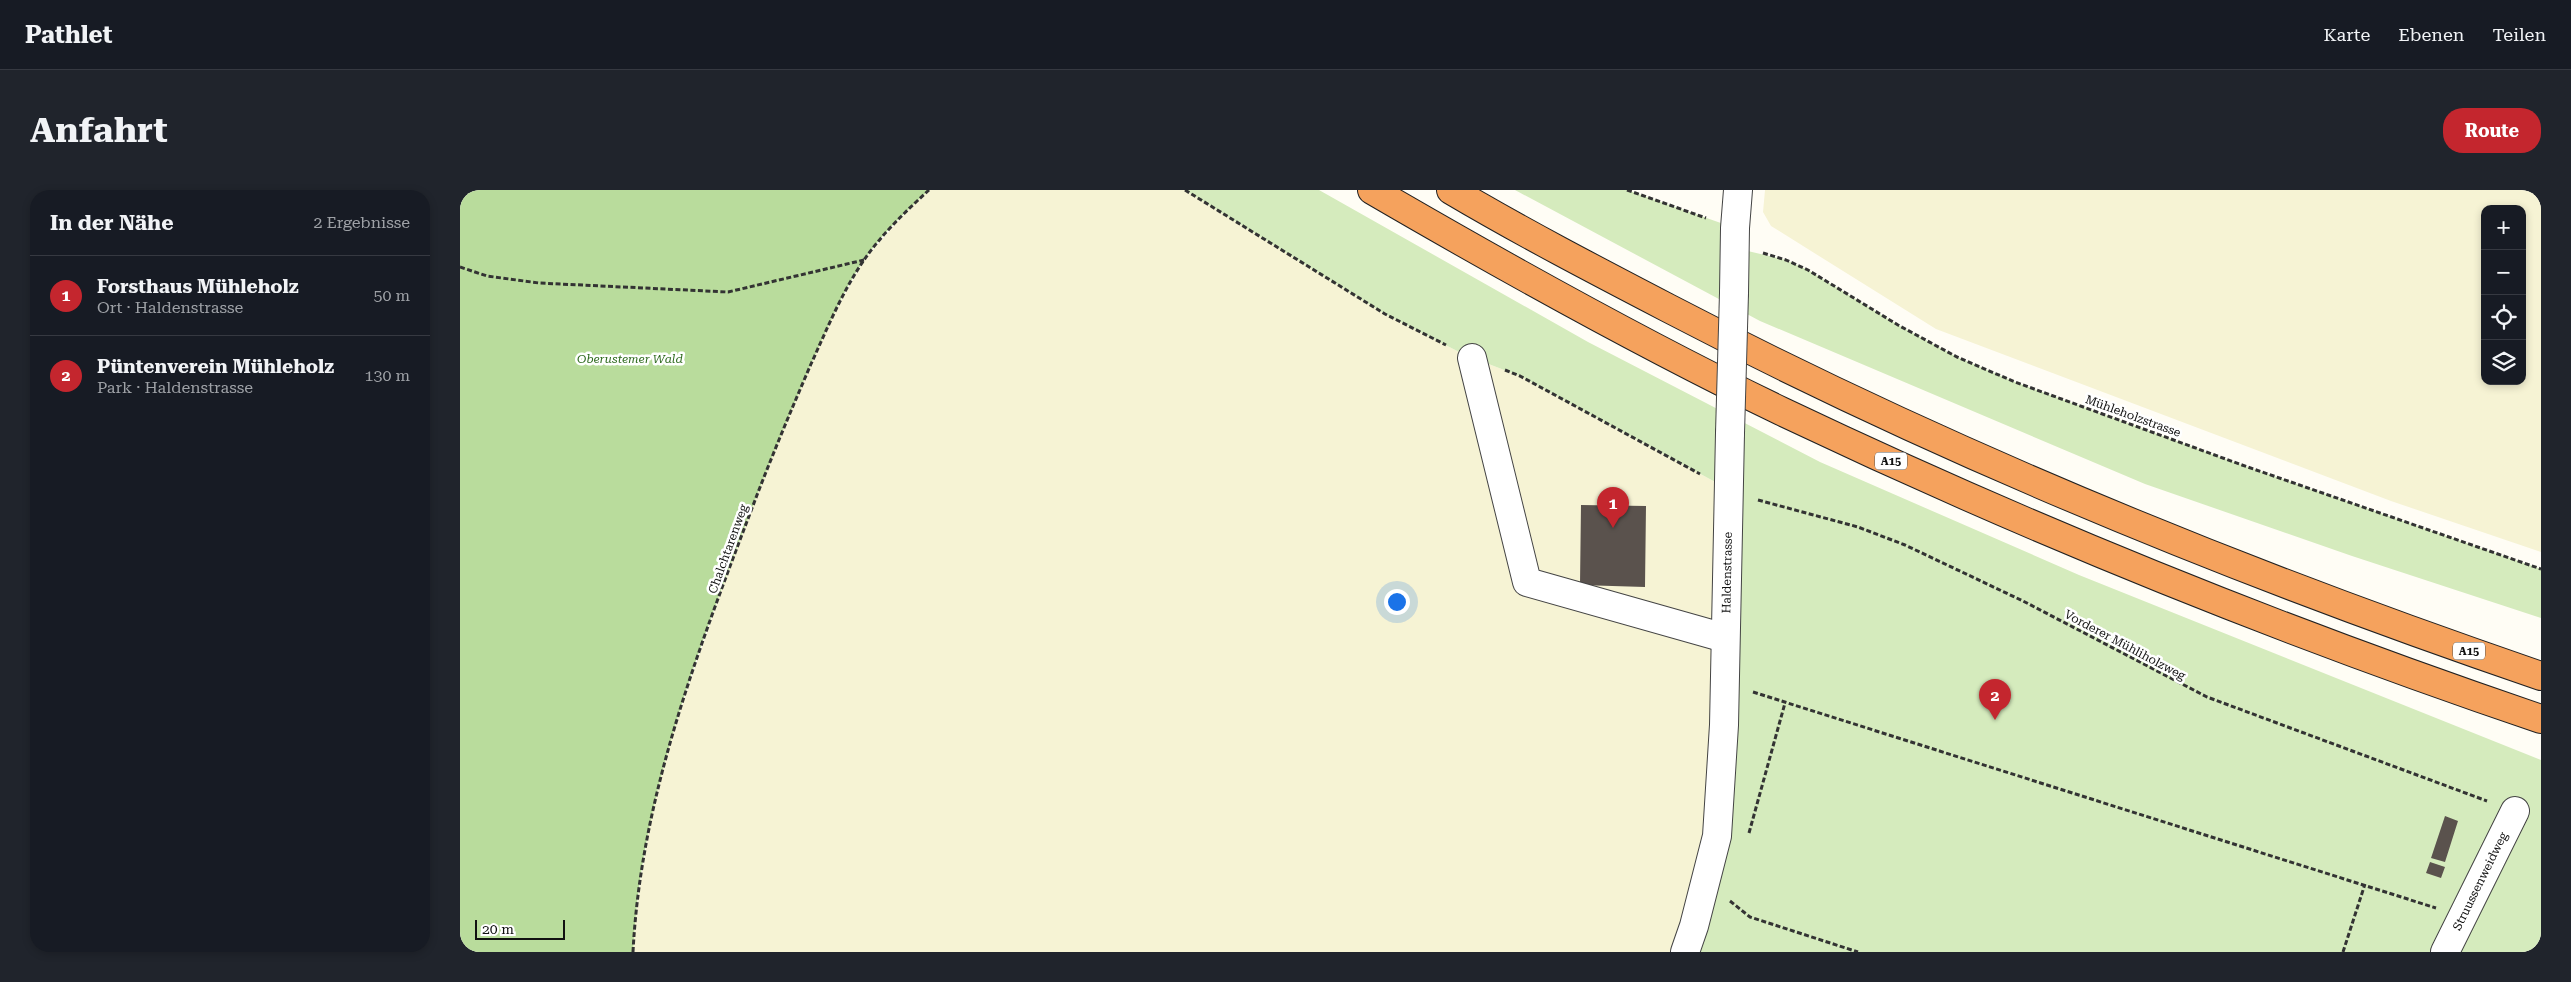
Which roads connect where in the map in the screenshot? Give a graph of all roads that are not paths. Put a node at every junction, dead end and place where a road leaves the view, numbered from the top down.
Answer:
1 (1372, 190) edge
2 (1451, 190) edge
3 (1738, 190) edge
4 (1472, 358) dead end
5 (1725, 638) junction
6 (2541, 676) edge
7 (2541, 719) edge
8 (2515, 811) road end
9 (1684, 952) edge
10 (2445, 952) edge

1 - 7 highway, A15
2 - 6 highway, A15
3 - 5 street, Haldenstrasse, bridge
4 - 5 street
5 - 9 street, Haldenstrasse
8 - 10 street, Struussenweidweg

